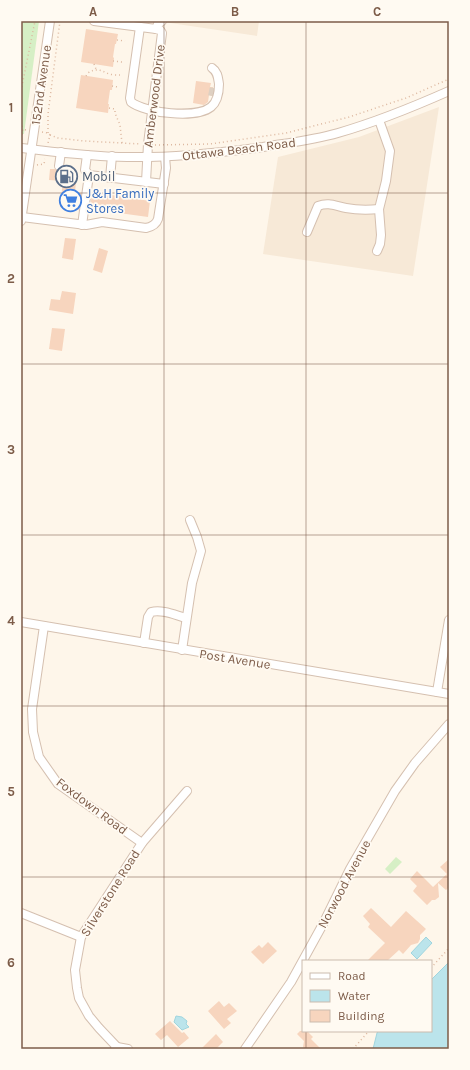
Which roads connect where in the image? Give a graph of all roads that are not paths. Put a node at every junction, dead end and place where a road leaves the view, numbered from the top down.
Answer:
1 (50, 21) edge
2 (94, 21) edge
3 (162, 21) edge
4 (140, 27) junction
5 (156, 29) junction
6 (449, 91) edge
7 (211, 107) junction
8 (152, 110) junction
9 (379, 120) junction
10 (21, 148) edge
11 (32, 149) junction
12 (61, 152) junction
13 (87, 155) junction
14 (112, 156) junction
15 (148, 157) junction
16 (165, 157) junction
17 (59, 166) dead end
18 (89, 175) junction
19 (110, 178) junction
20 (146, 182) junction
21 (164, 184) junction
22 (379, 209) junction
23 (21, 219) edge
24 (82, 225) junction
25 (307, 232) dead end
26 (377, 252) dead end
27 (190, 520) dead end
28 (186, 618) junction
29 (449, 620) edge
30 (21, 622) edge
31 (44, 626) junction
32 (144, 643) junction
33 (182, 650) junction
34 (437, 692) junction
35 (449, 694) edge
36 (449, 724) edge
37 (187, 791) dead end
38 (142, 843) junction
39 (21, 914) edge
40 (81, 937) junction
41 (303, 960) edge
42 (302, 962) edge
43 (116, 1048) edge
44 (128, 1049) edge
45 (245, 1049) edge

1 - 11 street, 152nd Avenue
2 - 4 street, Amberwood Drive
3 - 5 street
4 - 5 street, Amberwood Drive
4 - 8 street
5 - 8 street, Amberwood Drive
6 - 9 street, Ottawa Beach Road
7 - 7 street
7 - 8 street
8 - 15 street, Amberwood Drive
9 - 16 street, Ottawa Beach Road
9 - 22 street
10 - 11 street, Ottawa Beach Road
11 - 12 street, Ottawa Beach Road
11 - 23 street, 152nd Avenue
12 - 13 street, Ottawa Beach Road
12 - 17 street
13 - 14 street, Ottawa Beach Road
13 - 18 street
14 - 15 street, Ottawa Beach Road
14 - 19 street
15 - 16 street, Ottawa Beach Road
15 - 20 street, Amberwood Drive
16 - 21 street
18 - 19 street
18 - 24 street
19 - 20 street
20 - 21 street
21 - 24 street
22 - 25 street
22 - 26 street
23 - 24 street
27 - 28 street
28 - 32 street
28 - 33 street
29 - 34 street
30 - 31 street, Post Avenue
31 - 32 street, Post Avenue
31 - 38 street, Foxdown Road
32 - 33 street, Post Avenue
33 - 34 street, Post Avenue
34 - 35 street, Post Avenue
36 - 41 street, Norwood Avenue
37 - 38 street, Silverstone Road
38 - 40 street, Silverstone Road
39 - 40 street
40 - 43 street, Silverstone Road
42 - 45 street, Norwood Avenue
43 - 44 street

